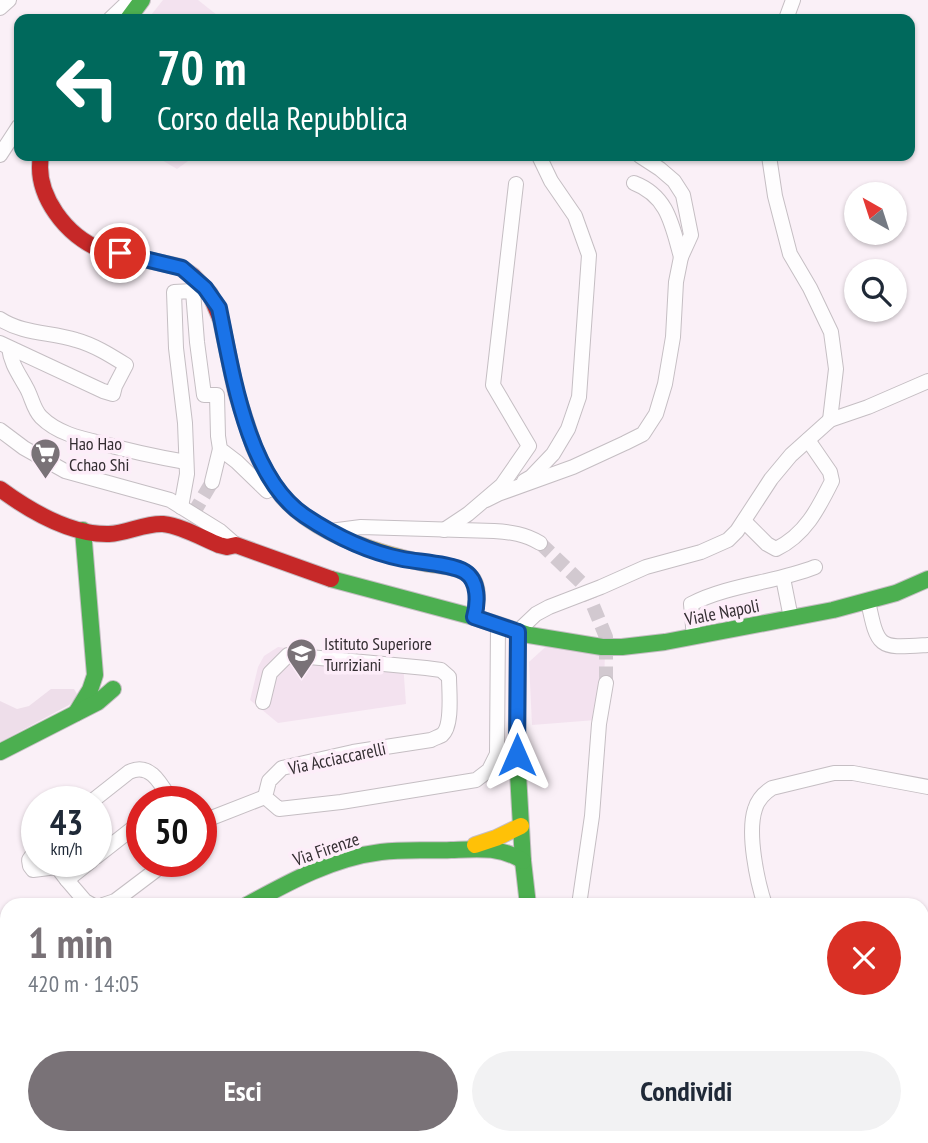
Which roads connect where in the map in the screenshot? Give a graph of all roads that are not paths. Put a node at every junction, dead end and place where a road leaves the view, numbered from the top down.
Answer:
1 (9, 0) edge
2 (130, 0) edge
3 (0, 8) edge
4 (115, 14) edge
5 (14, 134) edge
6 (0, 155) edge
7 (39, 161) edge
8 (541, 161) edge
9 (648, 161) edge
10 (770, 161) edge
11 (634, 183) dead end
12 (516, 184) dead end
13 (681, 257) junction
14 (0, 319) edge
15 (4, 345) edge
16 (928, 381) edge
17 (830, 420) junction
18 (0, 430) edge
19 (808, 440) junction
20 (220, 449) junction
21 (186, 462) junction
22 (212, 482) tunnel mouth
23 (275, 486) junction
24 (0, 489) edge
25 (509, 491) junction
26 (486, 499) junction
27 (181, 506) junction
28 (744, 521) junction
29 (83, 530) junction
30 (444, 530) junction
31 (330, 531) junction
32 (540, 542) tunnel mouth
33 (236, 545) junction
34 (816, 567) dead end
35 (783, 578) junction
36 (928, 579) edge
37 (868, 601) junction
38 (474, 617) junction
39 (791, 618) junction
40 (498, 624) junction
41 (518, 632) junction
42 (694, 637) junction
43 (928, 645) edge
44 (607, 683) tunnel mouth
45 (113, 689) dead end
46 (263, 702) dead end
47 (76, 713) junction
48 (0, 752) edge
49 (111, 786) edge
50 (161, 786) edge
51 (928, 787) edge
52 (265, 797) junction
53 (217, 816) edge
54 (521, 826) junction
55 (126, 834) edge
56 (112, 844) edge
57 (464, 849) junction
58 (523, 861) junction
59 (65, 877) edge
60 (71, 877) edge
61 (147, 877) edge
62 (67, 880) junction
63 (82, 898) edge
64 (119, 898) edge
65 (260, 898) edge
66 (527, 898) edge
67 (580, 898) edge
68 (763, 898) edge

1 - 3 street
2 - 4 street
5 - 6 street
7 - 23 main road
8 - 25 street
9 - 13 street
10 - 17 street
11 - 13 street
12 - 26 street
13 - 25 street
14 - 15 street
15 - 21 street
16 - 17 street
17 - 19 street
18 - 27 street
19 - 28 street
19 - 28 street
20 - 21 street
20 - 22 street
20 - 23 street
21 - 27 street
23 - 31 main road
24 - 29 main road, Viale Napoli
25 - 26 street
26 - 30 street
27 - 33 street
28 - 41 street
29 - 33 main road, Viale Napoli
29 - 47 main road
30 - 31 street
30 - 32 street
31 - 38 main road
33 - 38 main road, Viale Napoli
34 - 35 street
35 - 39 street
35 - 42 street
36 - 37 main road, Viale Napoli
37 - 39 main road, Viale Napoli
37 - 43 street
38 - 40 main road, Viale Napoli
39 - 42 main road, Viale Napoli
40 - 41 main road, Viale Napoli
40 - 52 street
41 - 42 main road, Viale Napoli
41 - 54 main road
44 - 67 street
45 - 47 main road
46 - 52 street, Via Acciaccarelli
47 - 48 main road
49 - 50 street
51 - 68 street
52 - 53 street
54 - 57 main road
54 - 58 main road
55 - 56 street
57 - 58 main road
57 - 65 main road, Via Firenze
58 - 66 main road
59 - 62 street
60 - 62 street
61 - 64 street
62 - 63 street

